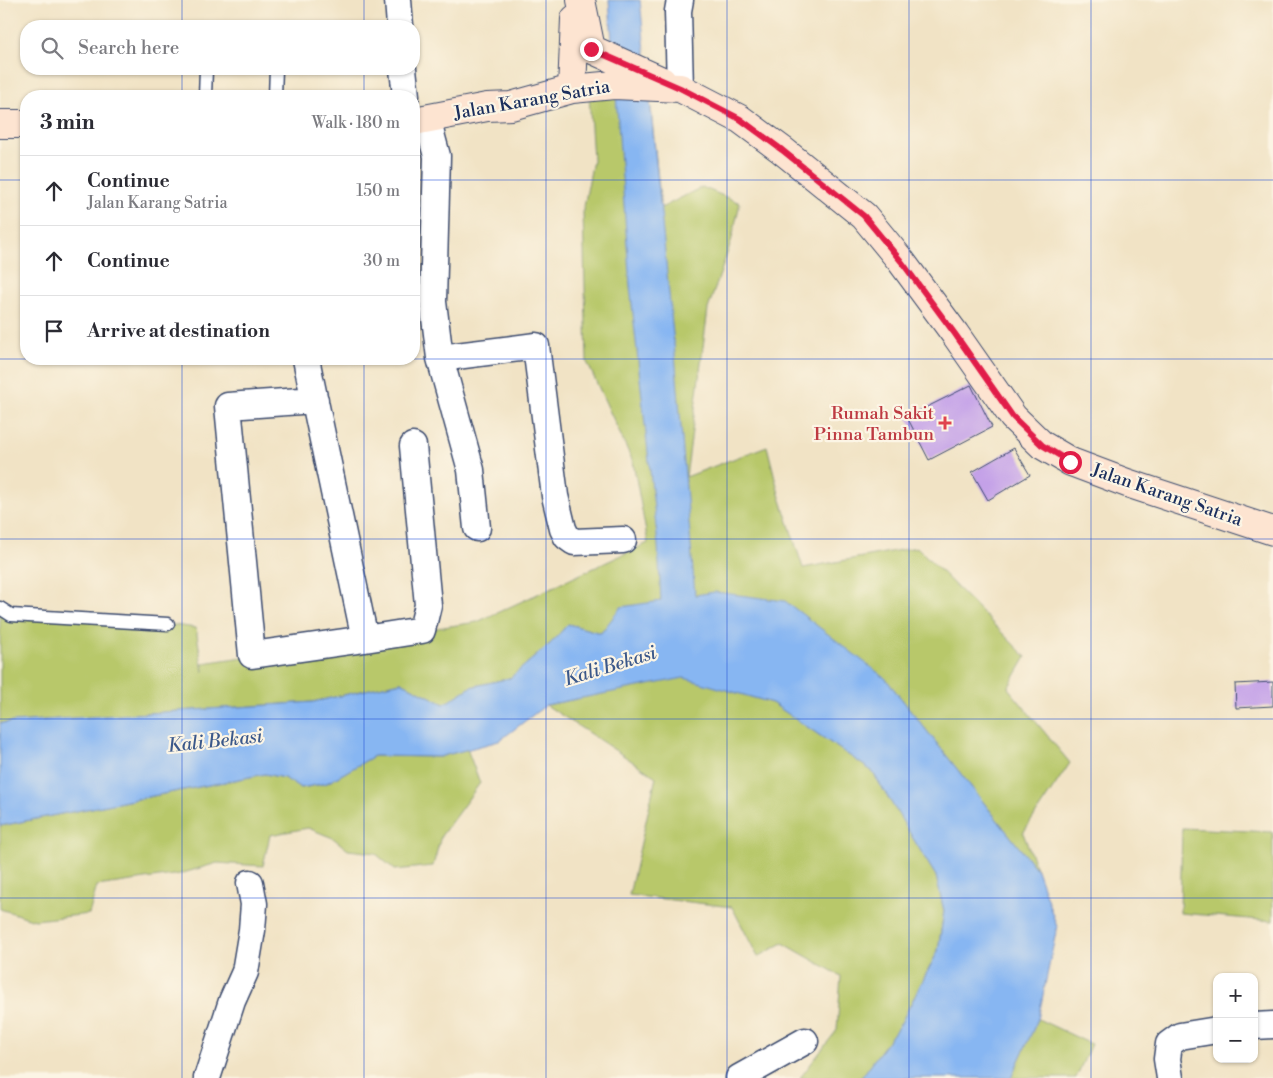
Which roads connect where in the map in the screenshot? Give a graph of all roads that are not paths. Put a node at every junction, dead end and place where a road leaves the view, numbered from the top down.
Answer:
1 (398, 0) edge
2 (575, 0) edge
3 (581, 0) edge
4 (680, 0) edge
5 (400, 20) edge
6 (206, 75) edge
7 (276, 75) edge
8 (404, 75) edge
9 (680, 88) junction
10 (572, 89) junction
11 (205, 90) edge
12 (275, 90) edge
13 (406, 90) edge
14 (420, 120) edge
15 (0, 124) edge
16 (20, 124) edge
17 (440, 358) junction
18 (307, 365) edge
19 (315, 400) junction
20 (413, 446) dead end
21 (477, 528) dead end
22 (1273, 531) edge
23 (623, 540) dead end
24 (0, 608) edge
25 (168, 624) dead end
26 (364, 639) junction
27 (250, 883) dead end
28 (1273, 1025) edge
29 (1258, 1026) edge
30 (1213, 1031) edge
31 (805, 1041) dead end
32 (206, 1078) edge
33 (739, 1078) edge
34 (1170, 1078) edge

1 - 5 street
2 - 10 street
3 - 9 street
4 - 9 street
6 - 11 lane
7 - 12 lane
8 - 13 street
9 - 10 street, Jalan Karang Satria
9 - 22 street, Jalan Karang Satria
10 - 14 street, Jalan Karang Satria
14 - 17 street
15 - 16 street
17 - 21 street
17 - 23 street
18 - 19 street
19 - 26 street
19 - 26 street
20 - 26 street
24 - 25 lane
27 - 32 street
28 - 29 street
30 - 34 street
31 - 33 street

